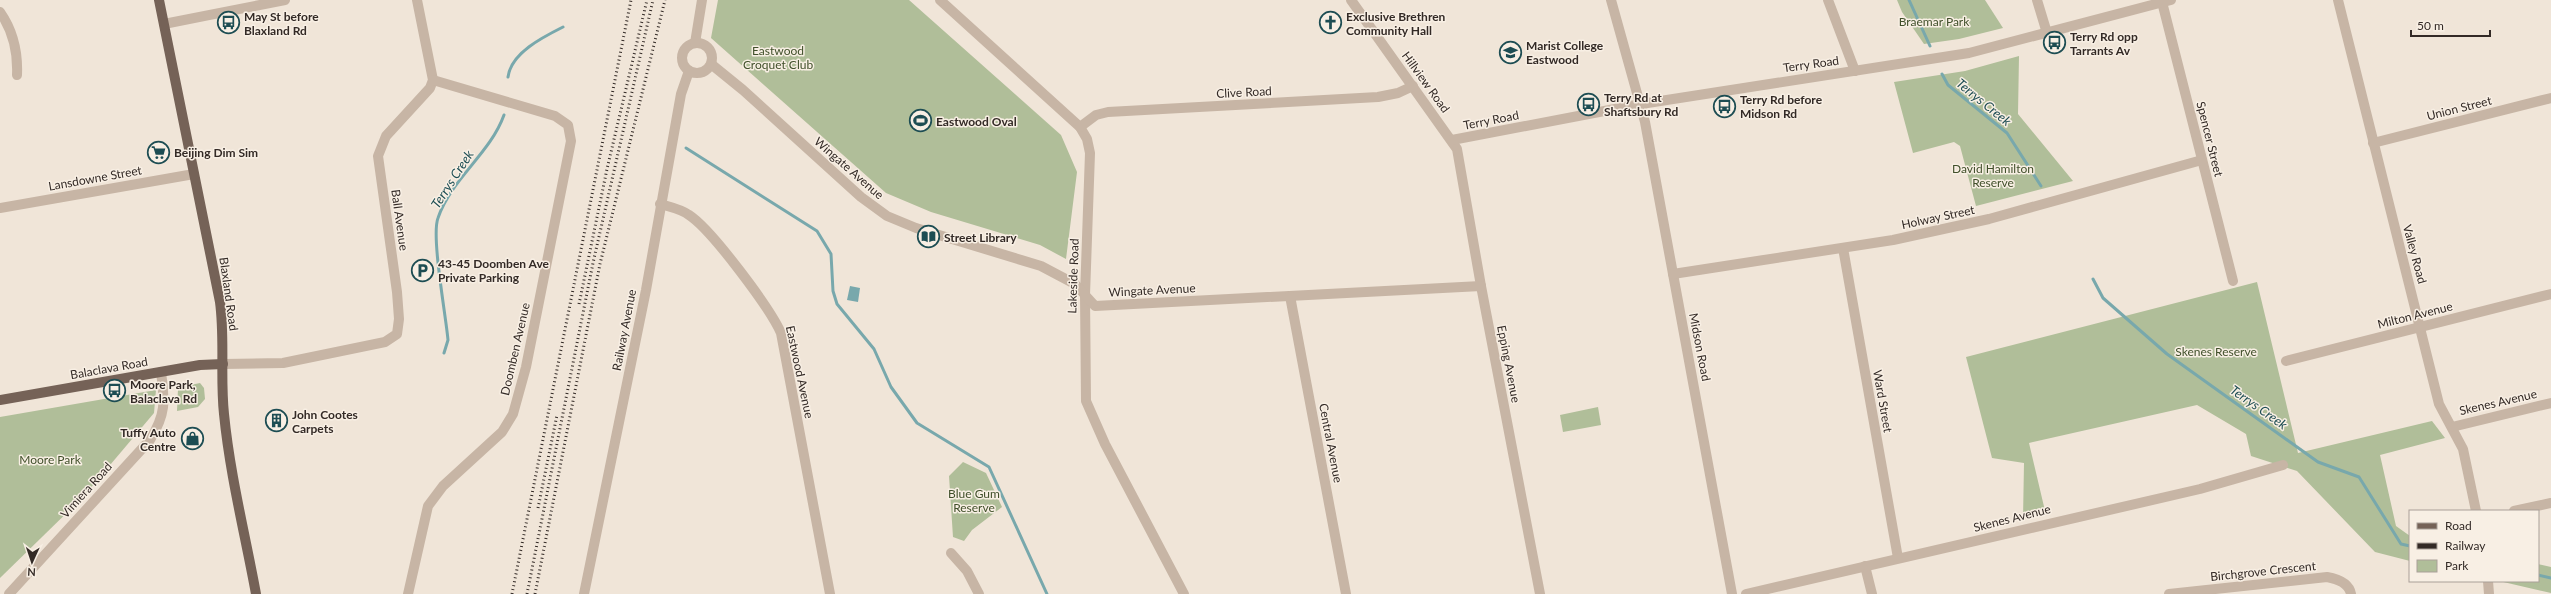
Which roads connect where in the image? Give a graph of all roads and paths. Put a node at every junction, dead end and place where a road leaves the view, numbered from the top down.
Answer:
1 (159, 0) edge
2 (285, 0) edge
3 (418, 0) edge
4 (702, 0) edge
5 (940, 0) edge
6 (1351, 0) edge
7 (1611, 0) edge
8 (1828, 0) edge
9 (2037, 0) edge
10 (2338, 0) edge
11 (2167, 1) edge
12 (0, 12) edge
13 (164, 24) junction
14 (2046, 33) junction
15 (695, 43) junction
16 (711, 64) junction
17 (689, 71) junction
18 (1855, 71) junction
19 (17, 76) dead end
20 (433, 80) junction
21 (1413, 86) junction
22 (2551, 98) edge
23 (1641, 104) junction
24 (1080, 127) junction
25 (1452, 140) junction
26 (2373, 143) junction
27 (2202, 160) junction
28 (194, 174) junction
29 (660, 204) junction
30 (0, 208) edge
31 (1843, 248) junction
32 (1673, 274) junction
33 (2233, 282) dead end
34 (1481, 286) junction
35 (2551, 294) edge
36 (1085, 295) junction
37 (1290, 296) junction
38 (2420, 326) junction
39 (2286, 361) dead end
40 (223, 364) junction
41 (161, 372) junction
42 (0, 400) edge
43 (2551, 403) edge
44 (2452, 427) junction
45 (2283, 465) dead end
46 (2551, 502) edge
47 (2476, 510) edge
48 (2518, 510) edge
49 (951, 553) dead end
50 (1898, 558) junction
51 (1865, 566) junction
52 (2488, 582) edge
53 (2232, 591) edge
54 (9, 594) edge
55 (256, 594) edge
56 (408, 594) edge
57 (584, 594) edge
58 (830, 594) edge
59 (979, 594) edge
60 (1184, 594) edge
61 (1346, 594) edge
62 (1540, 594) edge
63 (1732, 594) edge
64 (1746, 594) edge
65 (1872, 594) edge
66 (2170, 594) edge
67 (2351, 594) edge
68 (2489, 594) edge

1 - 13 main road, Blaxland Road
2 - 13 street
3 - 20 street
4 - 15 street
5 - 24 street, Lakeside Road
6 - 21 street, Hillview Road
7 - 23 street, Midson Road
8 - 18 street
9 - 14 street
10 - 26 street, Valley Road
11 - 14 street, Terry Road
11 - 27 street, Spencer Street
12 - 19 street
13 - 28 main road, Blaxland Road
14 - 18 street, Terry Road
15 - 16 street
15 - 17 street
16 - 17 street
16 - 36 street, Wingate Avenue
17 - 29 street, Railway Avenue
18 - 23 street, Terry Road
20 - 40 street, Ball Avenue
20 - 56 street, Doomben Avenue
21 - 24 street, Clive Road
21 - 25 street, Hillview Road
22 - 26 street, Union Street
23 - 25 street, Terry Road
23 - 32 street, Midson Road
24 - 36 street, Lakeside Road
25 - 34 street, Epping Avenue
26 - 38 street, Valley Road
27 - 31 street, Holway Street
27 - 33 street, Spencer Street
28 - 30 street, Lansdowne Street
28 - 40 main road, Blaxland Road
29 - 57 street, Railway Avenue
29 - 58 street, Eastwood Avenue
31 - 32 street, Holway Street
31 - 50 street, Ward Street
32 - 63 street, Midson Road
34 - 37 street, Wingate Avenue
34 - 62 street, Epping Avenue
35 - 38 street, Milton Avenue
36 - 37 street, Wingate Avenue
36 - 60 street, Lakeside Road
37 - 61 street, Central Avenue
38 - 39 street, Milton Avenue
38 - 44 street, Valley Road
40 - 41 main road, Balaclava Road
40 - 55 main road, Blaxland Road
41 - 42 main road, Balaclava Road
41 - 54 street, Vimiera Road
43 - 44 street, Skenes Avenue
44 - 47 street, Valley Road
45 - 50 street, Skenes Avenue
46 - 48 street
49 - 59 street
50 - 51 street, Skenes Avenue
51 - 64 street, Skenes Avenue
51 - 65 street
52 - 68 street
53 - 66 street, Birchgrove Crescent
53 - 67 street, Birchgrove Crescent

